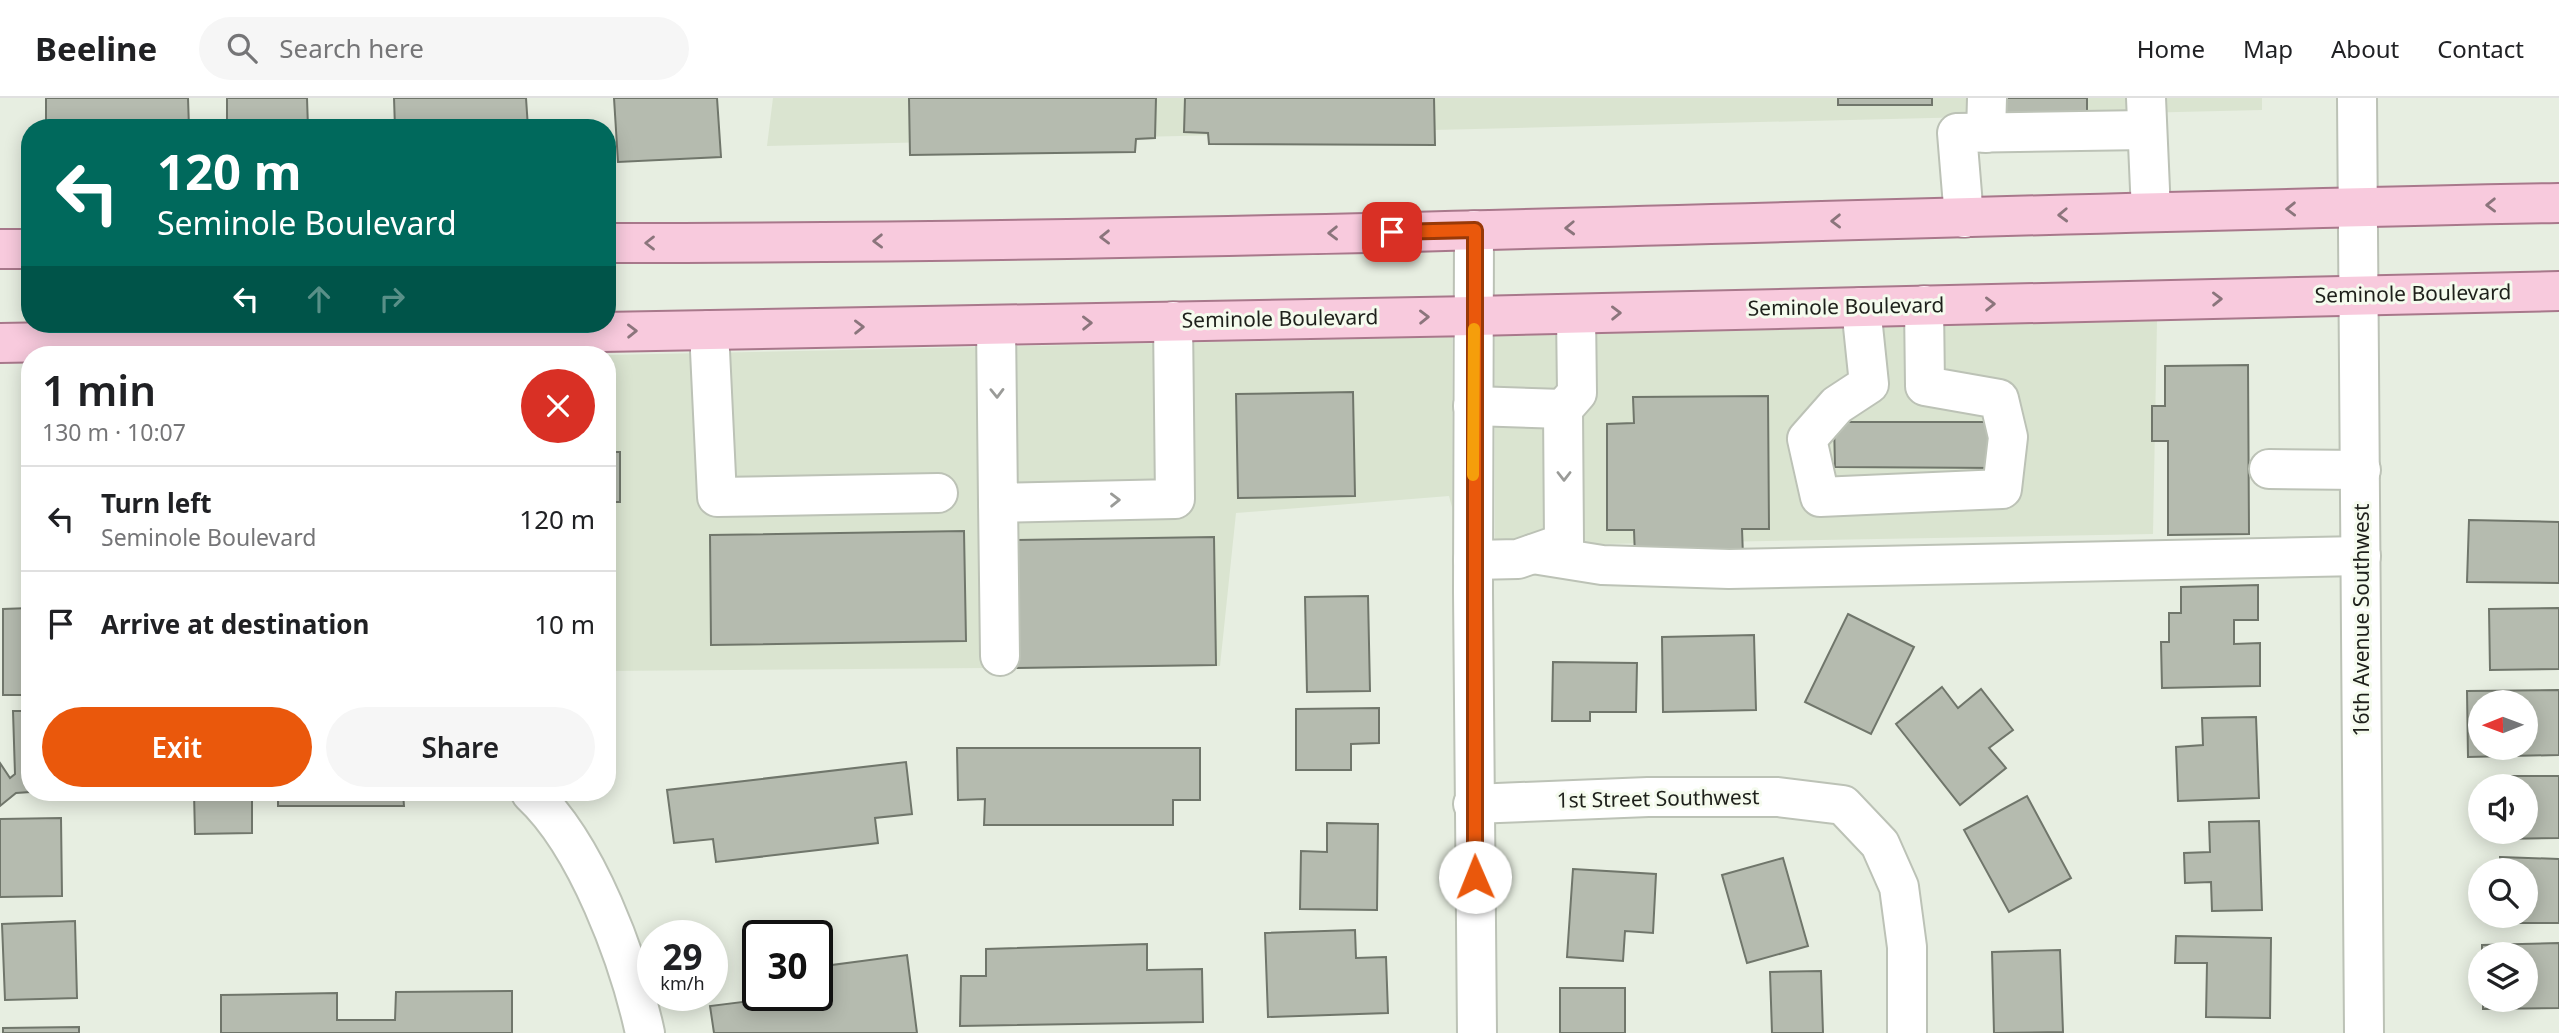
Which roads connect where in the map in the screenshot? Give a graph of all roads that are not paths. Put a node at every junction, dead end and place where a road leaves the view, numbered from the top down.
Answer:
1 (2357, 98) edge
2 (2146, 114) edge
3 (1986, 115) edge
4 (2559, 203) edge
5 (2359, 207) junction
6 (2151, 212) junction
7 (1964, 218) junction
8 (1475, 230) junction
9 (616, 243) edge
10 (0, 249) edge
11 (21, 249) edge
12 (2559, 291) edge
13 (2360, 295) junction
14 (1924, 305) junction
15 (1861, 307) junction
16 (1576, 314) junction
17 (1474, 316) junction
18 (1174, 321) junction
19 (996, 325) junction
20 (709, 330) junction
21 (616, 332) edge
22 (590, 333) edge
23 (391, 338) edge
24 (353, 339) edge
25 (0, 343) edge
26 (1869, 384) junction
27 (1925, 386) junction
28 (1473, 406) junction
29 (1563, 409) junction
30 (2269, 469) dead end
31 (2361, 470) junction
32 (938, 493) dead end
33 (998, 503) junction
34 (1548, 549) junction
35 (2361, 556) junction
36 (1473, 559) junction
37 (1000, 656) dead end
38 (540, 801) edge
39 (1473, 804) junction
40 (645, 1033) edge
41 (1477, 1033) edge
42 (1907, 1033) edge
43 (2364, 1033) edge

1 - 5 street, 16th Avenue Southwest
2 - 3 street
2 - 6 street
3 - 7 street
4 -> 5 main road
5 -> 6 main road
5 - 13 street, 16th Avenue Southwest
6 -> 7 main road
7 -> 8 main road
8 -> 9 main road
8 - 17 street
10 - 11 main road
12 - 13 main road, Seminole Boulevard
14 -> 13 main road, Seminole Boulevard
13 - 31 street, 16th Avenue Southwest
14 - 15 main road, Seminole Boulevard
14 - 27 street
16 -> 15 main road, Seminole Boulevard
15 - 26 street
16 - 17 main road, Seminole Boulevard
16 - 29 street
18 -> 17 main road, Seminole Boulevard
17 - 28 street
19 -> 18 main road, Seminole Boulevard
33 -> 18 street
20 -> 19 main road, Seminole Boulevard
19 -> 33 street
21 -> 20 main road, Seminole Boulevard
20 - 32 street
23 -> 22 main road, Seminole Boulevard
23 - 24 main road, Seminole Boulevard
24 - 25 main road, Seminole Boulevard
26 - 27 street
26 - 27 street
28 - 29 street
28 - 36 street
29 -> 34 street
30 - 31 street
31 - 35 street, 16th Avenue Southwest
33 - 37 street
34 - 35 street
34 - 36 street
35 - 43 street, 16th Avenue Southwest
36 - 39 street
38 - 40 street
39 - 41 street
39 - 42 street, 1st Street Southwest

